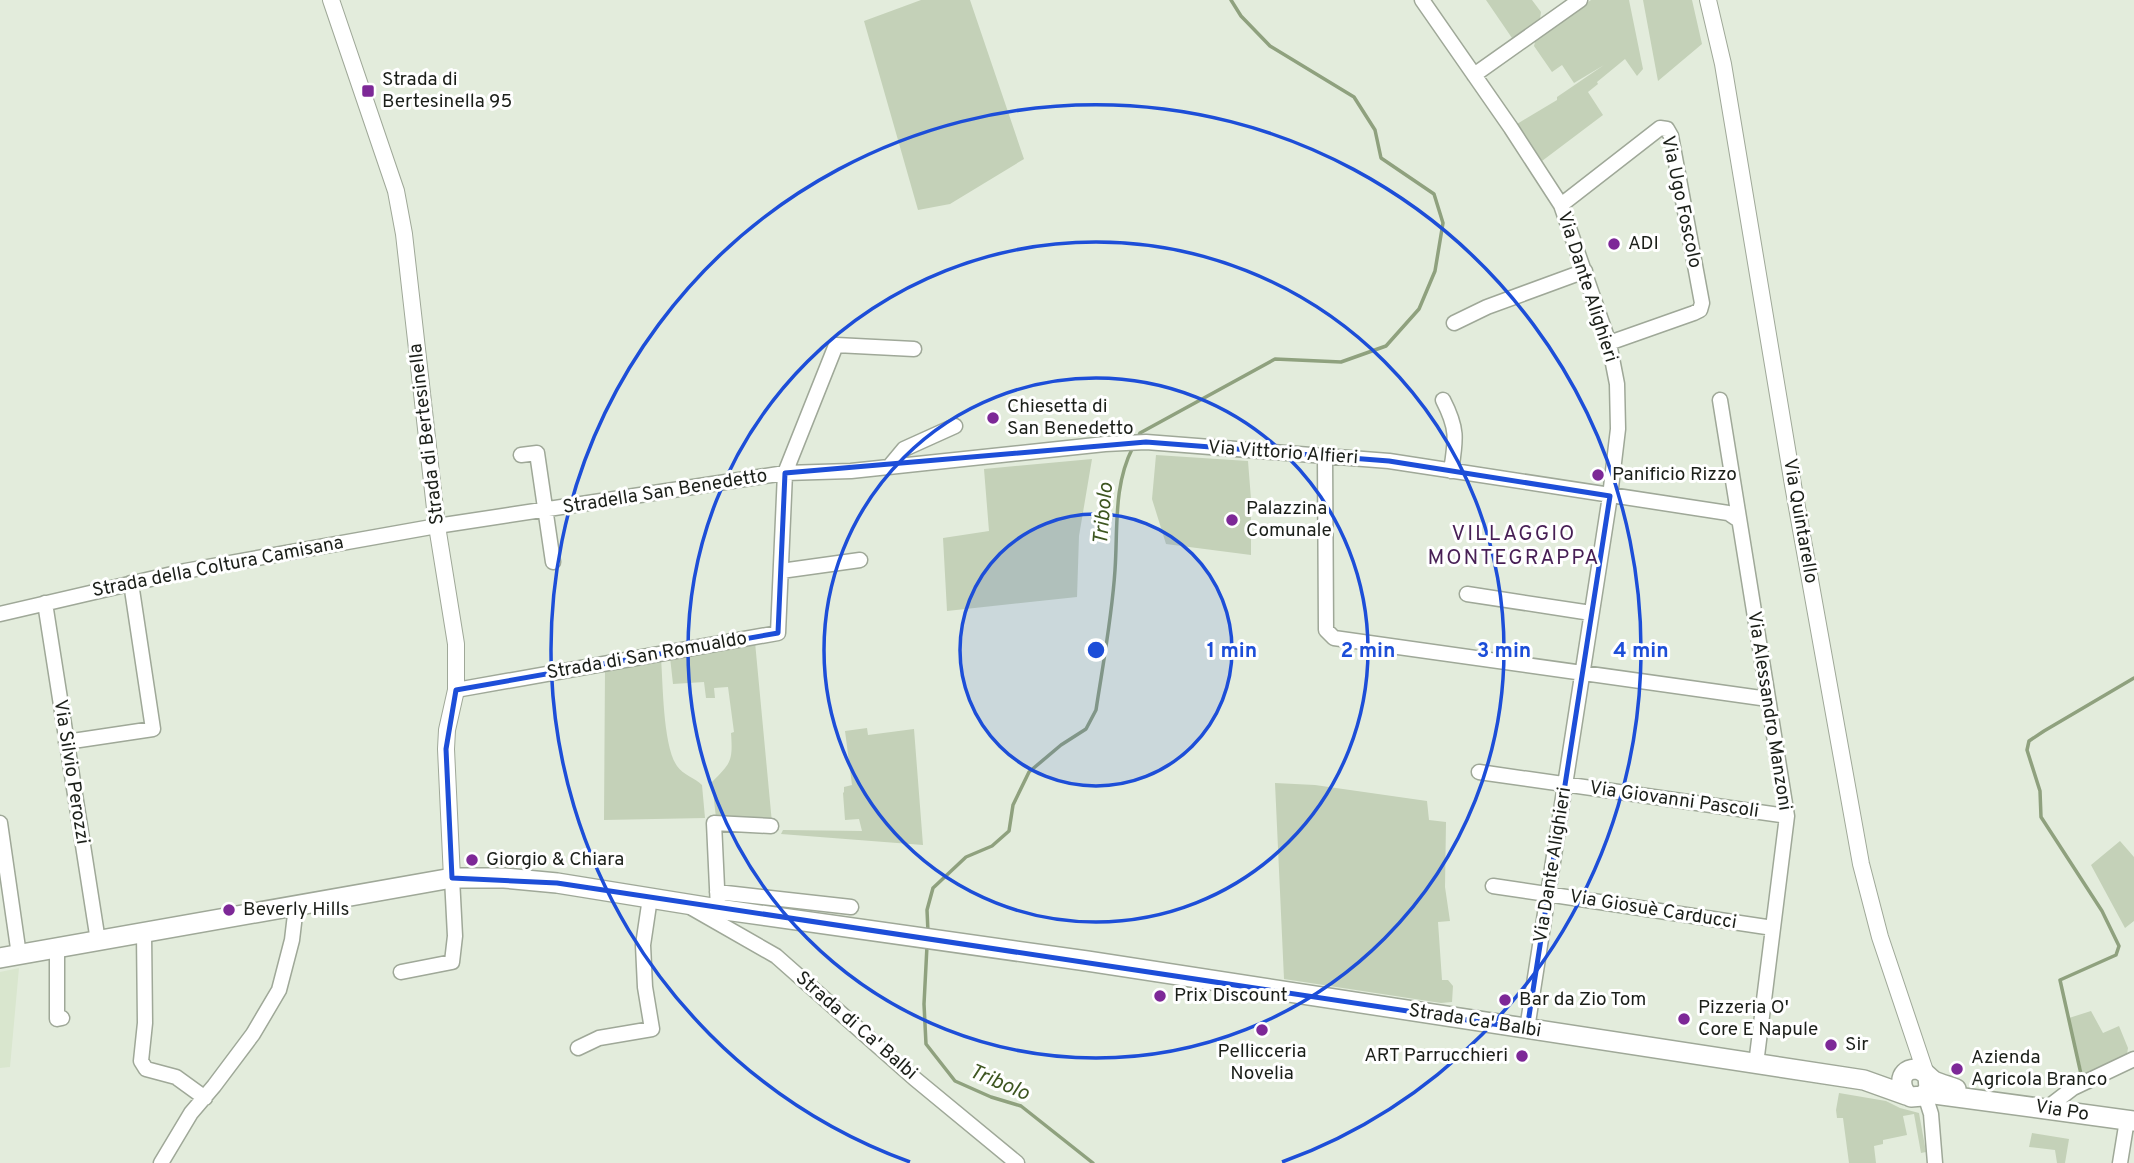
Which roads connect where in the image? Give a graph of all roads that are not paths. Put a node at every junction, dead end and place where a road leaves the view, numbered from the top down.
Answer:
1 (331, 0) edge
2 (1422, 0) edge
3 (1580, 0) edge
4 (1709, 0) edge
5 (1474, 75) junction
6 (1561, 205) junction
7 (1585, 271) junction
8 (1454, 323) dead end
9 (1609, 343) junction
10 (914, 349) dead end
11 (1443, 400) dead end
12 (1720, 400) dead end
13 (955, 426) dead end
14 (1114, 444) joint
15 (521, 455) dead end
16 (1325, 456) junction
17 (889, 467) junction
18 (1451, 471) junction
19 (785, 473) junction
20 (1610, 496) junction
21 (546, 510) junction
22 (1737, 519) junction
23 (437, 526) junction
24 (860, 560) dead end
25 (553, 562) dead end
26 (780, 571) junction
27 (131, 583) junction
28 (1467, 594) dead end
29 (45, 603) junction
30 (1591, 613) junction
31 (0, 614) edge
32 (1583, 673) junction
33 (457, 690) junction
34 (1768, 699) junction
35 (66, 741) junction
36 (1479, 772) dead end
37 (1566, 784) junction
38 (1787, 816) junction
39 (0, 823) edge
40 (771, 826) dead end
41 (452, 878) junction
42 (1493, 886) dead end
43 (1548, 894) junction
44 (650, 898) junction
45 (717, 901) junction
46 (685, 904) junction
47 (296, 906) junction
48 (851, 907) dead end
49 (1773, 928) junction
50 (144, 933) junction
51 (98, 941) junction
52 (57, 948) junction
53 (7, 955) edge
54 (1087, 961) joint
55 (401, 972) dead end
56 (62, 1018) dead end
57 (1527, 1029) junction
58 (1914, 1037) junction
59 (578, 1048) dead end
60 (2134, 1059) edge
61 (1756, 1064) junction
62 (1906, 1073) junction
63 (1864, 1080) junction
64 (1920, 1088) junction
65 (205, 1098) junction
66 (2047, 1108) junction
67 (2130, 1121) edge
68 (161, 1163) edge
69 (1017, 1163) edge
70 (1935, 1163) edge
71 (2120, 1163) edge

1 - 23 street, Strada di Bertesinella
2 - 5 street, Via Dante Alighieri
3 - 5 street
4 - 58 street, Via Quintarello
5 - 6 street, Via Dante Alighieri
6 - 7 street, Via Dante Alighieri
6 - 9 street, Via Ugo Foscolo
7 - 8 street
7 - 9 street, Via Dante Alighieri
9 - 20 street, Via Dante Alighieri
10 - 19 street, Stradella San Benedetto
11 - 18 street
12 - 22 street, Via Alessandro Manzoni
13 - 17 street
14 - 16 street, Via Vittorio Alfieri
14 - 17 street, Stradella San Benedetto
15 - 21 street, Stradella San Benedetto
16 - 18 street, Via Vittorio Alfieri
16 - 32 street
17 - 19 street, Stradella San Benedetto
18 - 20 street, Via Vittorio Alfieri
19 - 21 street, Stradella San Benedetto
19 - 26 street, Strada di San Romualdo
20 - 22 street, Via Vittorio Alfieri
20 - 30 street, Via Dante Alighieri
21 - 23 street, Stradella San Benedetto
21 - 25 street, Stradella San Benedetto
22 - 34 street, Via Alessandro Manzoni
23 - 27 street, Strada della Coltura Camisana
23 - 33 street, Strada di Bertesinella
24 - 26 street
26 - 33 street, Strada di San Romualdo
27 - 29 street, Strada della Coltura Camisana
27 - 35 street
28 - 30 street
29 - 31 street, Strada della Coltura Camisana
29 - 35 street, Via Silvio Perozzi
30 - 32 street, Via Dante Alighieri
32 - 34 street
32 - 37 street, Via Dante Alighieri
33 - 41 street, Strada di Bertesinella
34 - 38 street, Via Alessandro Manzoni
35 - 51 street, Via Silvio Perozzi
36 - 37 street, Via Giovanni Pascoli
37 - 38 street, Via Giovanni Pascoli
37 - 43 street, Via Dante Alighieri
38 - 49 street, Via Alessandro Manzoni
39 - 53 street
40 - 45 street
41 - 44 main road, Strada di Ca' Balbi
41 - 47 main road, Strada di Ca' Balbi
41 - 55 street
42 - 43 street, Via Giosuè Carducci
43 - 49 street, Via Giosuè Carducci
43 - 57 street, Via Dante Alighieri
44 - 46 main road, Strada di Ca' Balbi
44 - 59 street
45 - 46 main road, Strada di Ca' Balbi
45 - 48 street, Strada di Ca' Balbi
45 - 54 main road, Strada di Ca' Balbi
46 - 69 street, Strada di Ca' Balbi
47 - 50 main road, Strada di Ca' Balbi
47 - 65 street
49 - 61 street, Via Alessandro Manzoni
50 - 51 main road, Strada di Ca' Balbi
50 - 65 street
51 - 52 main road, Strada di Ca' Balbi
52 - 53 main road, Strada di Ca' Balbi
52 - 56 street
54 - 57 main road, Strada Ca' Balbi
57 - 61 main road, Strada Ca' Balbi
58 - 62 street
58 - 64 street, Via Quintarello
60 - 66 street
61 - 63 main road, Strada Ca' Balbi
62 - 63 main road, Strada Ca' Balbi
62 - 64 main road
63 - 64 main road, Strada Ca' Balbi
64 - 66 main road, Via Po
64 - 70 street
65 - 68 street
66 - 67 main road, Via Po
67 - 71 street

